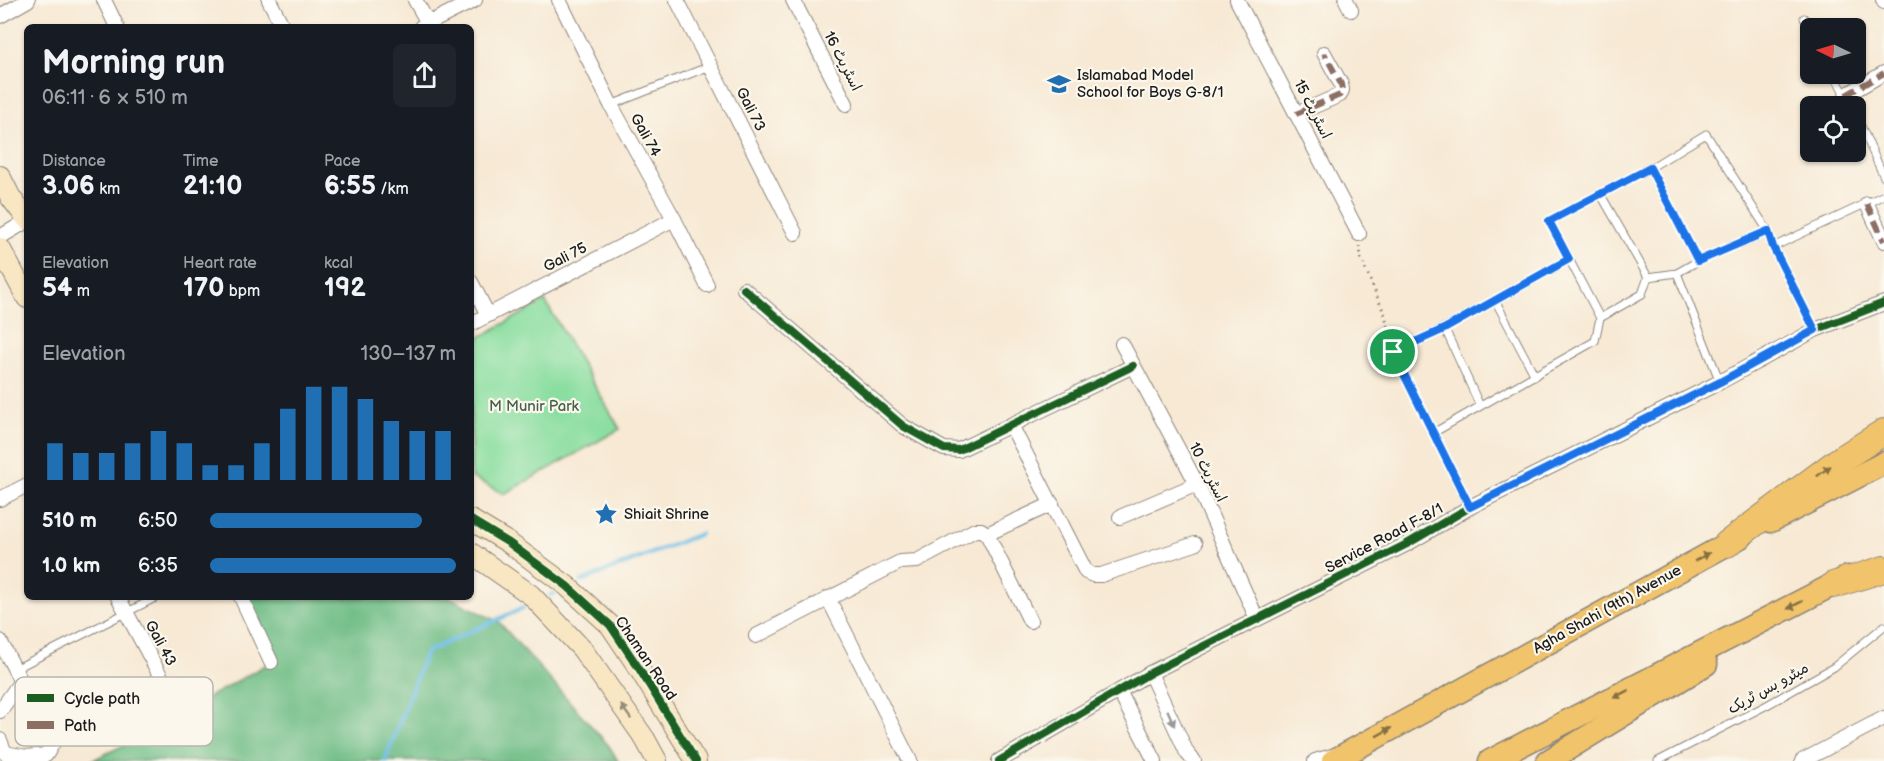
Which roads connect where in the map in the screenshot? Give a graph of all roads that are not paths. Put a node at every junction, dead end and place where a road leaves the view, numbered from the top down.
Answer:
1 (27, 0) edge
2 (104, 0) edge
3 (268, 0) edge
4 (415, 0) edge
5 (475, 0) edge
6 (560, 0) edge
7 (677, 0) edge
8 (793, 0) edge
9 (1238, 0) edge
10 (0, 16) edge
11 (116, 24) edge
12 (281, 24) edge
13 (424, 24) edge
14 (426, 24) edge
15 (1324, 53) dead end
16 (711, 66) junction
17 (1884, 73) edge
18 (1855, 96) edge
19 (846, 104) dead end
20 (611, 105) junction
21 (1296, 114) junction
22 (1866, 137) edge
23 (1650, 168) junction
24 (0, 176) edge
25 (1884, 177) edge
26 (1601, 195) junction
27 (1884, 195) edge
28 (1867, 204) junction
29 (24, 216) edge
30 (674, 219) junction
31 (24, 222) edge
32 (1768, 231) junction
33 (795, 233) dead end
34 (1359, 234) road end
35 (0, 237) edge
36 (1884, 241) edge
37 (1773, 247) junction
38 (0, 248) edge
39 (1569, 259) junction
40 (1698, 261) junction
41 (1677, 273) junction
42 (1648, 277) junction
43 (707, 285) dead end
44 (474, 288) edge
45 (744, 289) dead end
46 (24, 292) edge
47 (1496, 302) junction
48 (1884, 303) edge
49 (488, 315) junction
50 (1600, 318) junction
51 (474, 322) edge
52 (1444, 329) junction
53 (1815, 330) junction
54 (1122, 344) dead end
55 (1133, 366) junction
56 (1535, 376) junction
57 (1720, 382) junction
58 (1480, 406) junction
59 (1011, 425) junction
60 (1884, 432) edge
61 (1433, 433) junction
62 (1884, 463) edge
63 (1197, 484) junction
64 (24, 487) edge
65 (0, 499) edge
66 (1052, 504) junction
67 (1470, 507) junction
68 (1120, 517) dead end
69 (474, 522) edge
70 (987, 534) junction
71 (1195, 544) dead end
72 (1727, 544) junction
73 (474, 555) edge
74 (1884, 559) edge
75 (1884, 569) edge
76 (1833, 585) junction
77 (828, 598) junction
78 (120, 600) edge
79 (151, 600) edge
80 (242, 600) edge
81 (126, 612) junction
82 (1257, 619) junction
83 (1030, 621) dead end
84 (1884, 626) edge
85 (1745, 630) junction
86 (756, 636) dead end
87 (0, 641) edge
88 (271, 662) dead end
89 (15, 669) junction
90 (1150, 673) junction
91 (19, 677) edge
92 (161, 677) edge
93 (15, 690) edge
94 (1119, 692) junction
95 (0, 711) edge
96 (1884, 718) edge
97 (0, 740) edge
98 (51, 746) edge
99 (1342, 756) edge
100 (657, 761) edge
101 (696, 761) edge
102 (910, 761) edge
103 (999, 761) edge
104 (1155, 761) edge
105 (1194, 761) edge
106 (1315, 761) edge
107 (1490, 761) edge
108 (1548, 761) edge
109 (1658, 761) edge
110 (1802, 761) edge

1 - 10 street
2 - 11 street
3 - 12 street
4 - 13 street
5 - 14 street
6 - 20 street, Gali 74
7 - 16 street, Gali 73
8 - 19 street, اسٹریٹ 16
9 - 21 street, اسٹریٹ 15
15 - 21 street
16 - 20 lane
16 - 33 street, Gali 73
17 - 18 street
20 - 30 street, Gali 74
21 - 34 street, اسٹریٹ 15
22 - 25 lane
23 - 26 lane
23 - 32 lane
23 - 40 lane
24 - 29 street
26 - 39 lane
26 - 42 lane
27 - 28 lane
28 - 36 street
28 - 37 lane
30 - 43 street, Gali 74
30 - 49 street, Gali 75
31 - 35 street
32 - 37 lane
32 - 40 lane
37 - 53 lane
38 - 46 street
39 - 47 lane
39 - 50 lane
40 - 41 lane
41 - 42 lane
41 - 57 lane
42 - 50 lane
44 - 49 street
45 - 59 street
47 - 52 lane
47 - 56 lane
48 - 53 street, Service Road F-8/1
49 - 51 street, Gali 75
50 - 56 lane
52 - 58 lane
52 - 61 lane
53 - 57 street, Service Road F-8/1
54 - 55 street, اسٹریٹ 10
55 - 59 street
55 - 63 street, اسٹریٹ 10
56 - 58 lane
57 - 67 street, Service Road F-8/1
58 - 61 lane
59 - 66 street
72 -> 60 highway
61 - 67 lane
62 - 72 main road, Agha Shahi (9th) Avenue
63 - 68 street
63 - 82 street, اسٹریٹ 10
64 - 65 street
66 - 70 street
66 - 71 street
67 - 82 street, Service Road F-8/1
69 - 101 street, Chaman Road
70 - 77 street
70 - 83 street
99 -> 72 main road, Agha Shahi (9th) Avenue
100 -> 73 street
74 - 76 main road
75 - 76 highway
76 -> 85 main road
77 - 86 street
77 - 102 street
78 - 81 street, Gali 43
79 - 81 lane
80 - 88 street
81 - 89 lane
81 - 92 street, Gali 43
82 - 90 street, Service Road F-8/1
84 - 109 lane, میٹرو بس ٹریک
85 -> 107 main road
85 - 108 main road
87 - 89 street
89 - 91 street
90 - 94 street, Service Road F-8/1
90 -> 105 street
93 - 95 street
94 - 103 street, Service Road F-8/1
94 - 104 street
96 - 110 street
97 - 98 street
99 - 106 street

